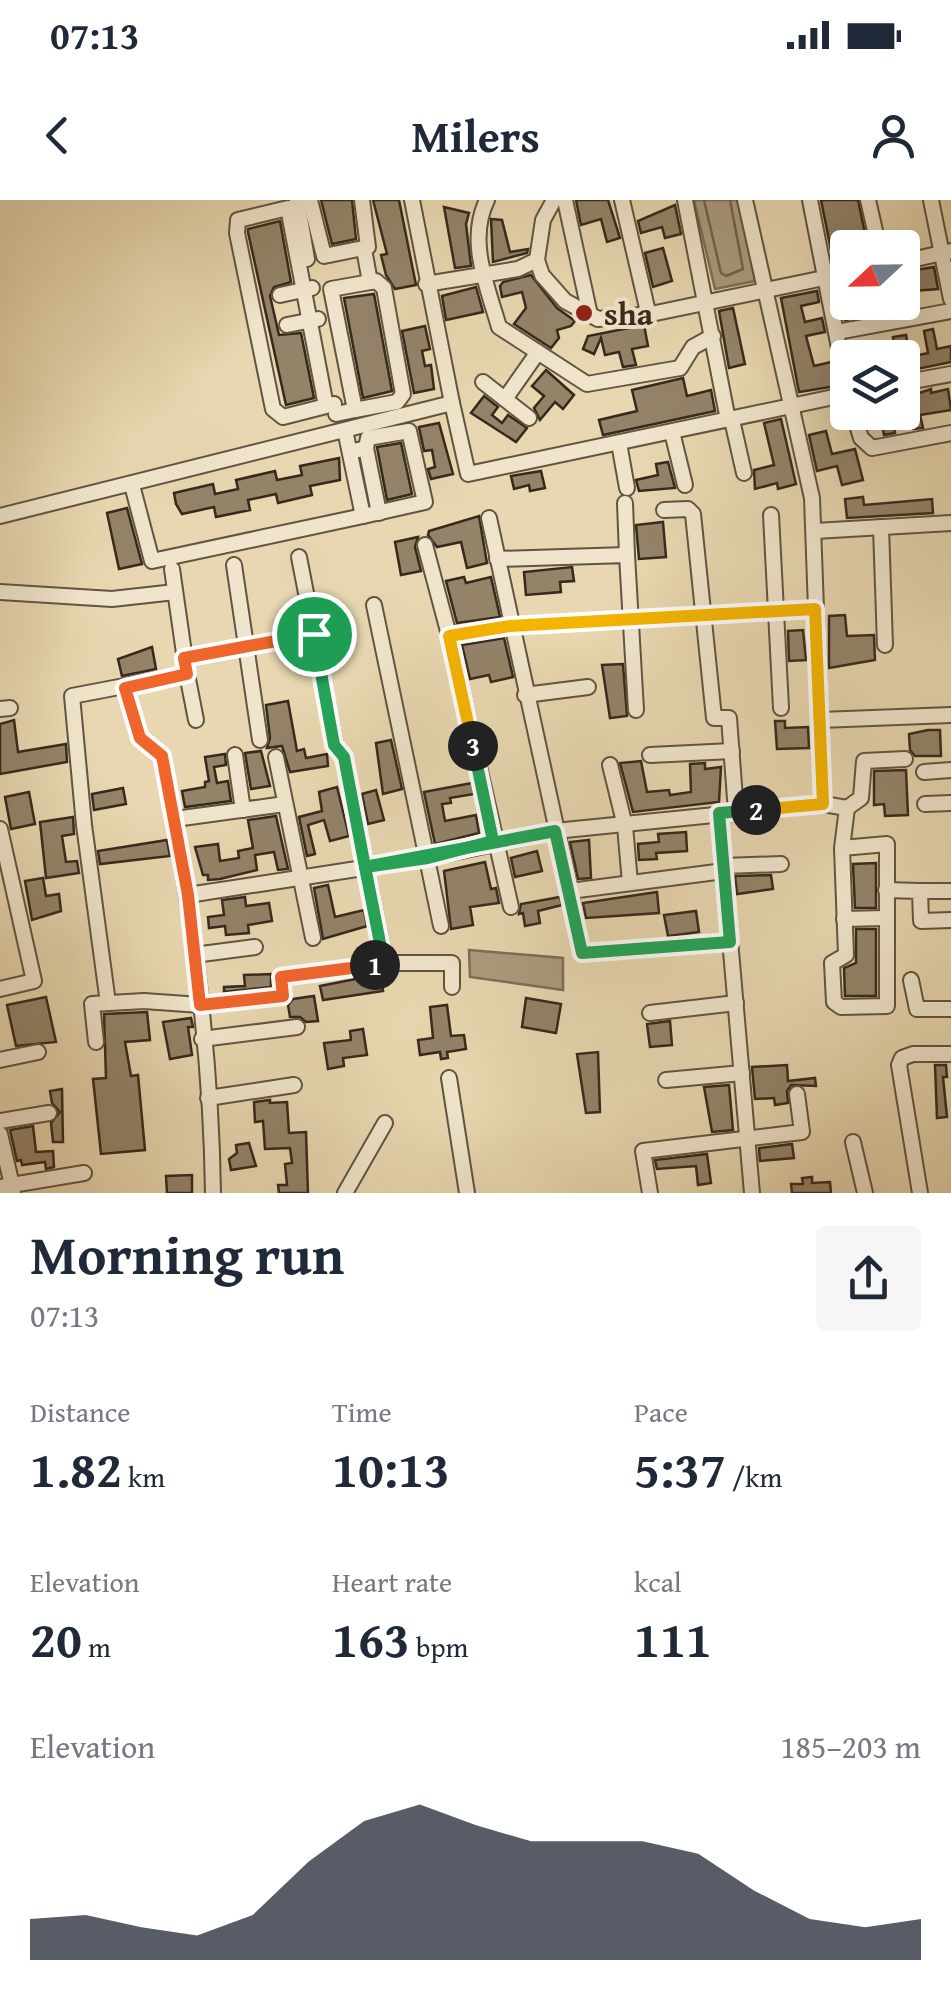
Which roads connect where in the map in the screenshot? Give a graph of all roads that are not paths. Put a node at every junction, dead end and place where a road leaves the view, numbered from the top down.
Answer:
1 (362, 200) edge
2 (412, 200) edge
3 (486, 200) edge
4 (554, 200) edge
5 (564, 200) edge
6 (622, 200) edge
7 (685, 200) edge
8 (745, 200) edge
9 (810, 200) edge
10 (868, 200) edge
11 (931, 200) edge
12 (298, 204) edge
13 (874, 230) edge
14 (364, 249) junction
15 (312, 250) junction
16 (946, 252) edge
17 (920, 258) edge
18 (537, 260) junction
19 (484, 274) junction
20 (830, 277) edge
21 (825, 278) junction
22 (370, 282) junction
23 (426, 284) junction
24 (330, 289) junction
25 (310, 290) junction
26 (764, 290) junction
27 (280, 295) dead end
28 (951, 299) edge
29 (706, 302) junction
30 (951, 311) edge
31 (648, 312) junction
32 (590, 315) junction
33 (314, 320) junction
34 (287, 326) dead end
35 (837, 332) junction
36 (714, 336) junction
37 (838, 340) edge
38 (538, 352) junction
39 (951, 374) edge
40 (920, 380) edge
41 (482, 382) dead end
42 (830, 398) edge
43 (505, 399) junction
44 (452, 403) junction
45 (332, 408) junction
46 (792, 408) junction
47 (354, 410) junction
48 (529, 418) dead end
49 (730, 420) junction
50 (859, 430) edge
51 (342, 431) junction
52 (672, 432) junction
53 (951, 433) edge
54 (619, 443) junction
55 (366, 448) junction
56 (350, 452) junction
57 (744, 473) dead end
58 (132, 485) junction
59 (684, 486) dead end
60 (664, 510) dead end
61 (380, 513) junction
62 (771, 515) dead end
63 (0, 516) edge
64 (363, 516) junction
65 (489, 518) dead end
66 (951, 523) edge
67 (882, 527) junction
68 (815, 531) junction
69 (425, 545) dead end
70 (628, 555) junction
71 (299, 558) dead end
72 (497, 558) junction
73 (234, 566) dead end
74 (172, 569) dead end
75 (0, 592) edge
76 (176, 592) junction
77 (374, 605) dead end
78 (815, 609) junction
79 (775, 613) junction
80 (705, 617) junction
81 (629, 618) junction
82 (510, 626) junction
83 (314, 634) junction
84 (449, 636) junction
85 (884, 645) dead end
86 (246, 646) junction
87 (184, 658) junction
88 (187, 674) junction
89 (125, 688) junction
90 (588, 688) dead end
91 (525, 695) junction
92 (781, 708) dead end
93 (636, 710) dead end
94 (951, 715) edge
95 (196, 720) dead end
96 (820, 720) junction
97 (260, 740) dead end
98 (732, 751) junction
99 (235, 755) dead end
100 (650, 755) dead end
101 (276, 757) dead end
102 (905, 759) dead end
103 (610, 765) dead end
104 (951, 770) edge
105 (924, 772) dead end
106 (951, 803) edge
107 (285, 804) junction
108 (823, 804) junction
109 (925, 804) dead end
110 (847, 808) junction
111 (244, 810) junction
112 (736, 812) junction
113 (719, 813) junction
114 (175, 820) junction
115 (626, 826) junction
116 (0, 829) edge
117 (555, 831) junction
118 (493, 841) junction
119 (842, 848) junction
120 (428, 858) junction
121 (781, 864) dead end
122 (365, 867) junction
123 (724, 868) junction
124 (300, 876) junction
125 (630, 883) junction
126 (886, 890) junction
127 (951, 890) edge
128 (570, 891) junction
129 (920, 891) junction
130 (188, 895) junction
131 (510, 908) dead end
132 (885, 918) junction
133 (844, 919) junction
134 (951, 920) edge
135 (441, 926) dead end
136 (313, 938) dead end
137 (730, 942) junction
138 (255, 947) dead end
139 (194, 956) junction
140 (384, 963) junction
141 (912, 980) dead end
142 (452, 986) dead end
143 (0, 988) edge
144 (108, 1003) junction
145 (736, 1003) junction
146 (200, 1005) junction
147 (951, 1009) edge
148 (650, 1013) dead end
149 (297, 1027) dead end
150 (202, 1038) junction
151 (96, 1042) dead end
152 (38, 1052) dead end
153 (951, 1054) edge
154 (0, 1060) edge
155 (742, 1073) junction
156 (449, 1078) dead end
157 (666, 1080) dead end
158 (294, 1085) dead end
159 (797, 1094) dead end
160 (208, 1098) junction
161 (49, 1113) dead end
162 (0, 1121) edge
163 (384, 1123) dead end
164 (0, 1134) edge
165 (748, 1138) junction
166 (853, 1142) dead end
167 (84, 1173) dead end
168 (8, 1188) edge
169 (213, 1193) edge
170 (345, 1193) edge
171 (468, 1193) edge
172 (650, 1193) edge
173 (752, 1193) edge
174 (865, 1193) edge
175 (920, 1193) edge

1 - 14 street
2 - 23 street
3 - 19 street
4 - 18 street
5 - 32 street
6 - 31 street
7 - 29 street
8 - 26 street
9 - 21 street
10 - 13 street
11 - 16 street
12 - 15 street
12 - 25 street
12 - 45 street
14 - 15 street
14 - 22 street
15 - 25 street
16 - 17 street
16 - 28 street
18 - 19 street
18 - 32 street
19 - 23 street
19 - 38 street
20 - 21 street
21 - 26 street
21 - 35 street
22 - 24 street
22 - 47 street
23 - 44 street
24 - 25 street
24 - 47 street
25 - 27 street
25 - 33 street
26 - 29 street
26 - 46 street
29 - 31 street
29 - 36 street
30 - 35 street
31 - 32 street
33 - 34 street
33 - 45 street
35 - 37 street
36 - 38 street
36 - 49 street
38 - 43 street
39 - 40 street
41 - 43 street
42 - 46 street
43 - 48 street
44 - 51 street
44 - 54 street
45 - 47 street
45 - 51 street
46 - 49 street
46 - 68 street
49 - 52 street
49 - 57 street
50 - 53 street
51 - 56 street
51 - 58 street
52 - 54 street
52 - 59 street
54 - 70 street
55 - 56 street
55 - 61 street
55 - 61 street
56 - 64 street
58 - 63 street
58 - 64 street
60 - 80 street
61 - 64 street
62 - 79 street
65 - 72 street
66 - 67 street
67 - 68 street
67 - 85 street
68 - 78 street
69 - 84 street
70 - 72 street
70 - 81 street
71 - 83 street
72 - 82 street
73 - 86 street
74 - 76 street
75 - 76 street
76 - 87 street
77 - 120 street
78 - 79 street
78 - 96 street
79 - 80 street
79 - 92 street
80 - 81 street
80 - 98 street
81 - 82 street
81 - 93 street
82 - 84 street
82 - 91 street
83 - 86 street
83 - 122 street
84 - 118 street
86 - 87 street
86 - 97 street
87 - 88 street
88 - 89 street
88 - 95 street
89 - 114 street
89 - 144 street
90 - 91 street
91 - 117 street
94 - 96 street
96 - 108 street
98 - 100 street
98 - 112 street
99 - 111 street
101 - 107 street
102 - 110 street
103 - 115 street
104 - 105 street
106 - 109 street
107 - 111 street
107 - 124 street
108 - 110 street
108 - 112 street
110 - 119 street
111 - 114 street
112 - 113 street
113 - 115 street
113 - 123 street
114 - 130 street
115 - 117 street
115 - 125 street
116 - 143 street
117 - 118 street
117 - 128 street
118 - 120 street
118 - 131 street
119 - 126 street
119 - 133 street
120 - 122 street
120 - 135 street
121 - 123 street
122 - 124 street
122 - 140 street
123 - 125 street
123 - 137 street
124 - 130 street
124 - 136 street
125 - 128 street
126 - 129 street
126 - 132 street
127 - 129 street
128 - 137 street
129 - 134 street
130 - 139 street
132 - 133 street
132 - 133 street
137 - 145 street
138 - 139 street
139 - 146 street
140 - 142 street
140 - 146 street
141 - 147 street
144 - 146 street
144 - 151 street
145 - 148 street
145 - 155 street
146 - 150 street
149 - 150 street
150 - 160 street
152 - 154 street
153 - 175 street
155 - 157 street
155 - 165 street
156 - 171 street
158 - 160 street
159 - 165 street
160 - 169 street
161 - 162 street
163 - 170 street
164 - 168 street
165 - 172 street
165 - 173 street
166 - 174 street
167 - 168 street

